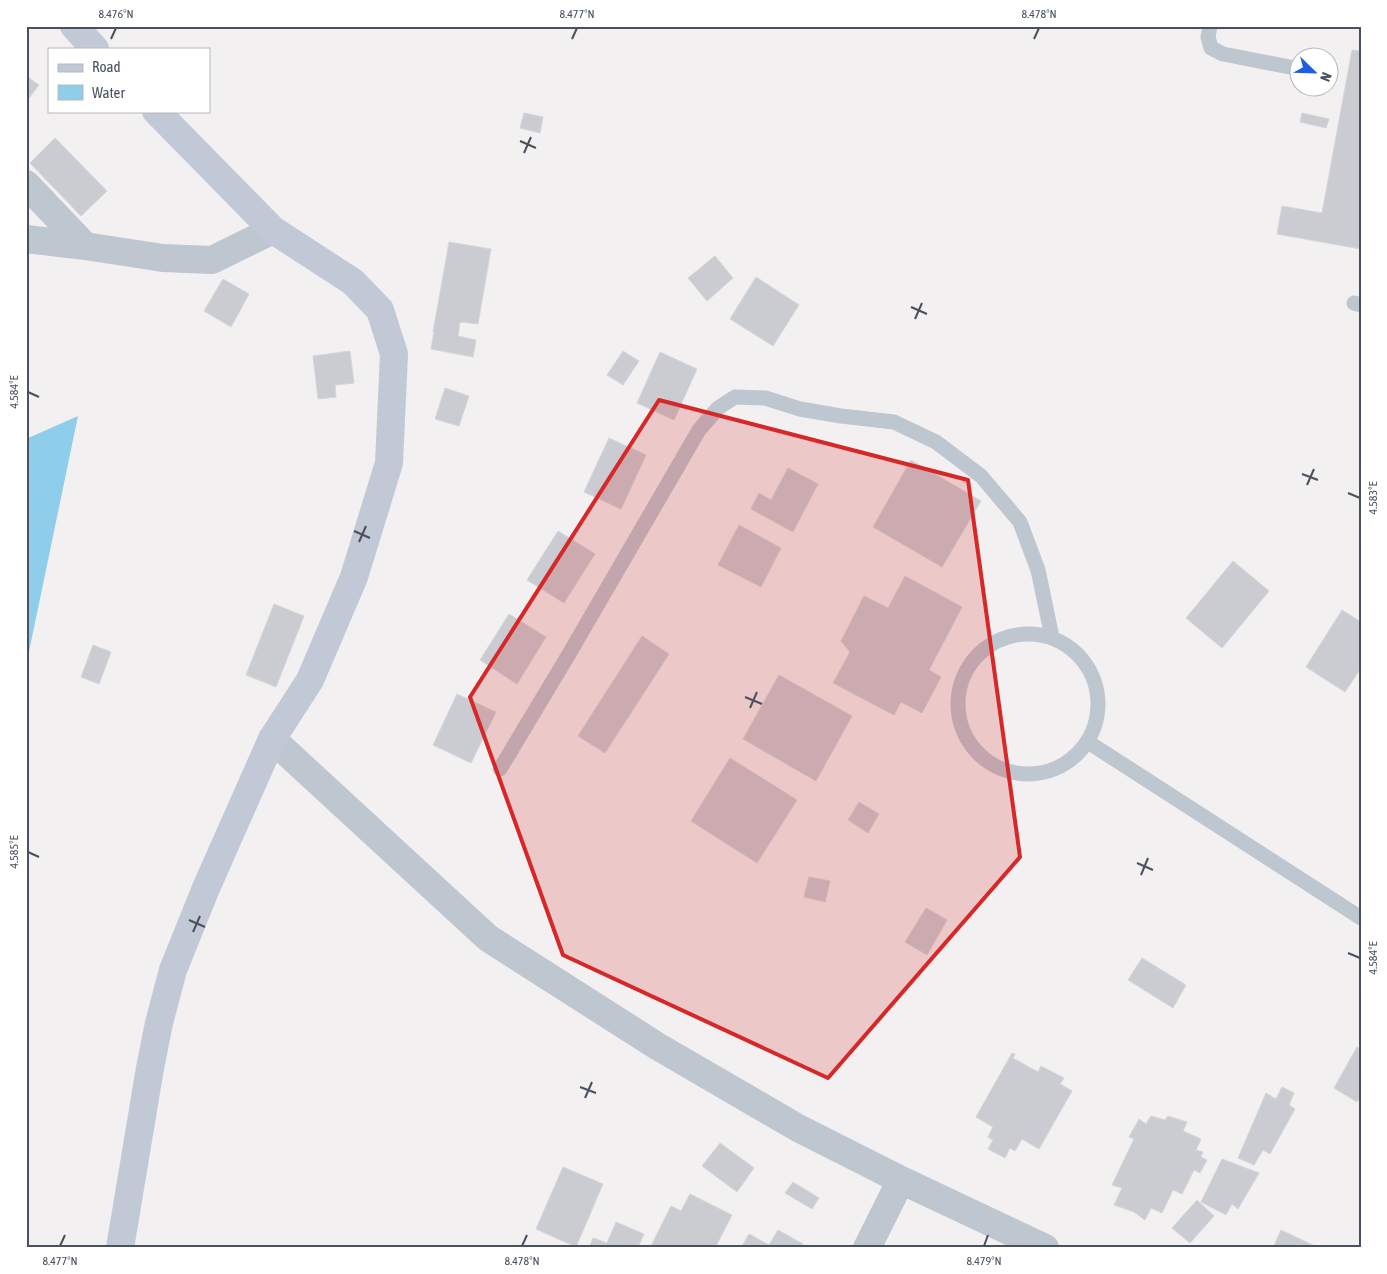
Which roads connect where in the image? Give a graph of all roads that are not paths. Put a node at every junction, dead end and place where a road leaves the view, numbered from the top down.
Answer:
1 (74, 26) edge
2 (1210, 26) edge
3 (94, 48) edge
4 (1290, 67) edge
5 (157, 112) edge
6 (26, 184) edge
7 (273, 230) junction
8 (26, 239) edge
9 (84, 246) junction
10 (1052, 637) junction
11 (272, 739) junction
12 (1088, 742) junction
13 (500, 768) dead end
14 (1361, 918) edge
15 (901, 1180) junction
16 (120, 1248) edge
17 (867, 1248) edge
18 (1045, 1248) edge

1 - 3 street
2 - 4 lane
5 - 7 street
6 - 9 street
7 - 9 street
7 - 11 street
8 - 9 street
10 - 12 lane
10 - 12 lane
10 - 13 lane
11 - 15 street
11 - 16 street
12 - 14 lane
15 - 17 street
15 - 18 street

